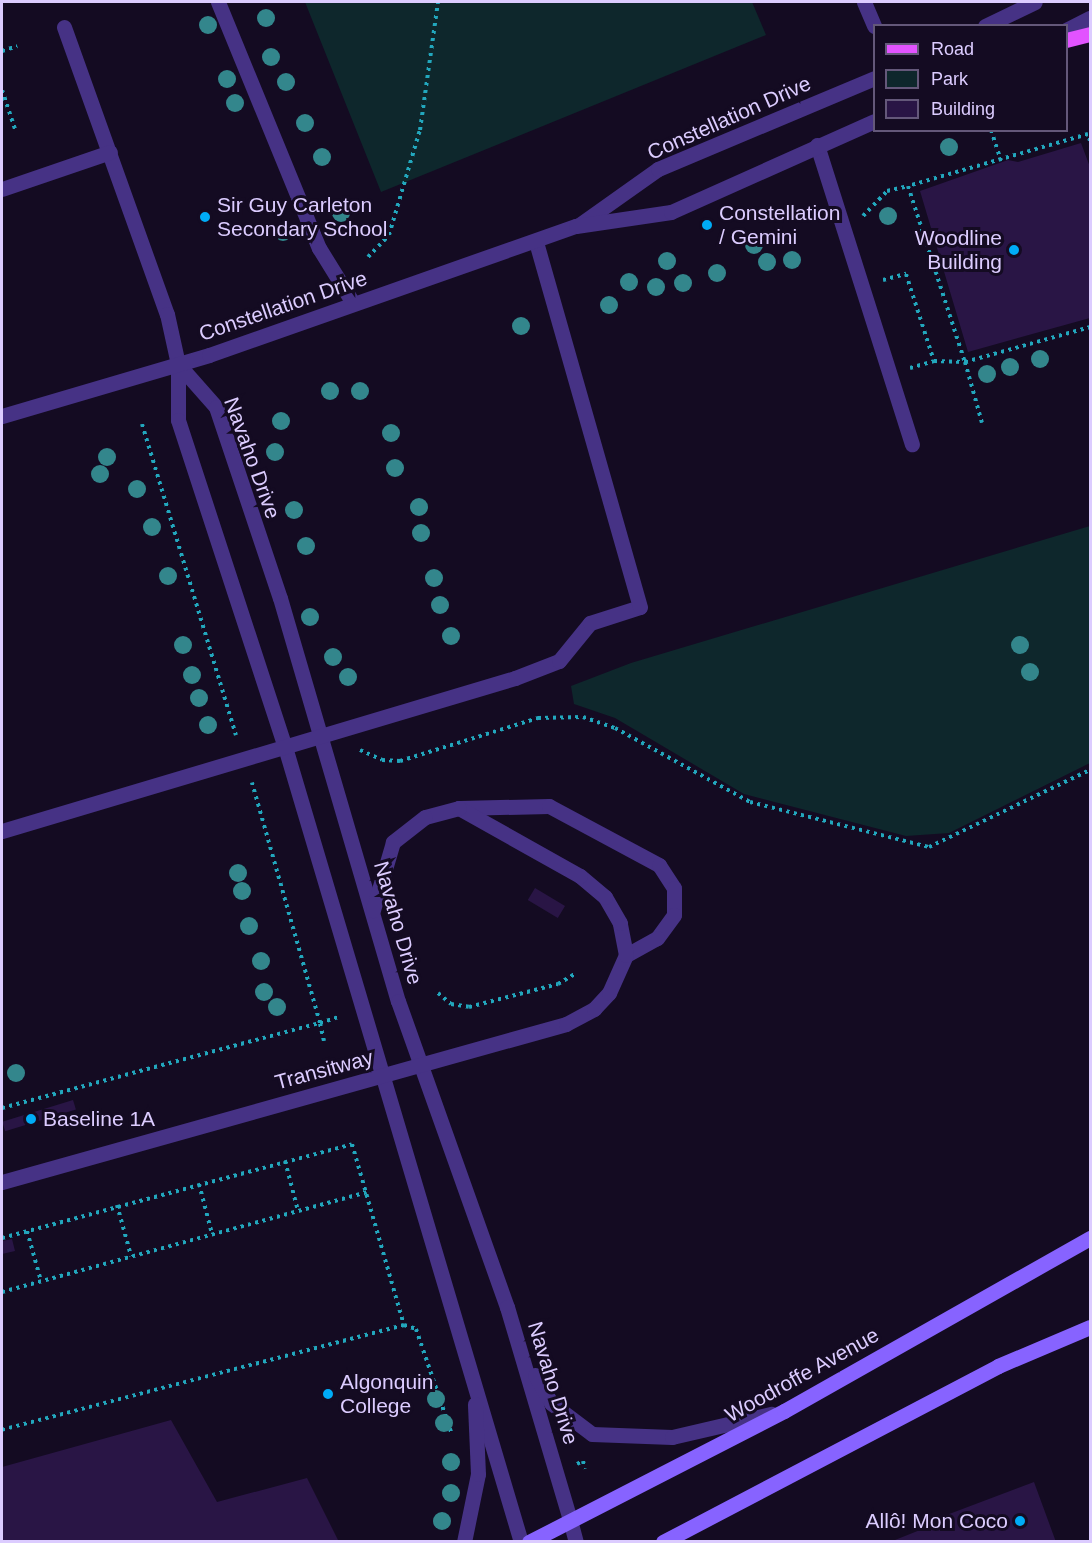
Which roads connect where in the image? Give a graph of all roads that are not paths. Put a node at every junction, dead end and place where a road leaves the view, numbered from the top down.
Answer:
1 (218, 2) edge
2 (864, 2) edge
3 (1035, 2) edge
4 (1090, 18) edge
5 (873, 24) edge
6 (989, 24) edge
7 (64, 27) dead end
8 (1068, 29) edge
9 (1090, 34) edge
10 (1068, 40) edge
11 (873, 78) edge
12 (873, 121) edge
13 (817, 146) junction
14 (110, 152) junction
15 (2, 189) edge
16 (576, 226) junction
17 (536, 241) junction
18 (353, 303) junction
19 (178, 364) junction
20 (2, 416) edge
21 (912, 444) dead end
22 (321, 738) junction
23 (285, 747) junction
24 (459, 808) junction
25 (2, 831) edge
26 (373, 910) junction
27 (626, 955) junction
28 (420, 1066) junction
29 (383, 1076) junction
30 (2, 1182) edge
31 (1090, 1238) edge
32 (1090, 1327) edge
33 (522, 1351) junction
34 (472, 1371) junction
35 (784, 1411) junction
36 (570, 1520) junction
37 (696, 1524) junction
38 (464, 1542) edge
39 (521, 1542) edge
40 (529, 1542) edge
41 (576, 1542) edge
42 (663, 1542) edge
43 (682, 1542) edge

1 - 18 street
2 - 5 street
3 - 6 street
4 - 8 street
7 - 14 street
9 - 10 main road
11 - 16 street, Constellation Drive
12 - 13 street, Constellation Drive
13 - 16 street, Constellation Drive
13 - 21 street
14 - 15 street
14 - 19 street
16 - 17 street, Constellation Drive
17 - 18 street, Constellation Drive
17 - 22 street
18 - 19 street, Constellation Drive
19 - 20 street, Constellation Drive
19 - 22 street, Navaho Drive
19 - 23 street
22 - 23 street
22 - 26 street, Navaho Drive
23 - 25 street
23 - 29 street
24 - 26 street
24 - 27 street
24 - 27 street
26 - 28 street, Navaho Drive
27 - 28 street, Transitway
28 - 29 street, Transitway
28 - 33 street, Navaho Drive
29 - 30 street, Transitway
29 - 34 street
31 - 35 main road, Woodroffe Avenue
32 - 37 main road
33 - 35 street
33 - 36 street, Navaho Drive
34 - 38 street
34 - 39 street
35 - 36 main road, Woodroffe Avenue
36 - 40 main road, Woodroffe Avenue
36 - 41 street, Navaho Drive
37 - 42 main road
37 - 43 main road

